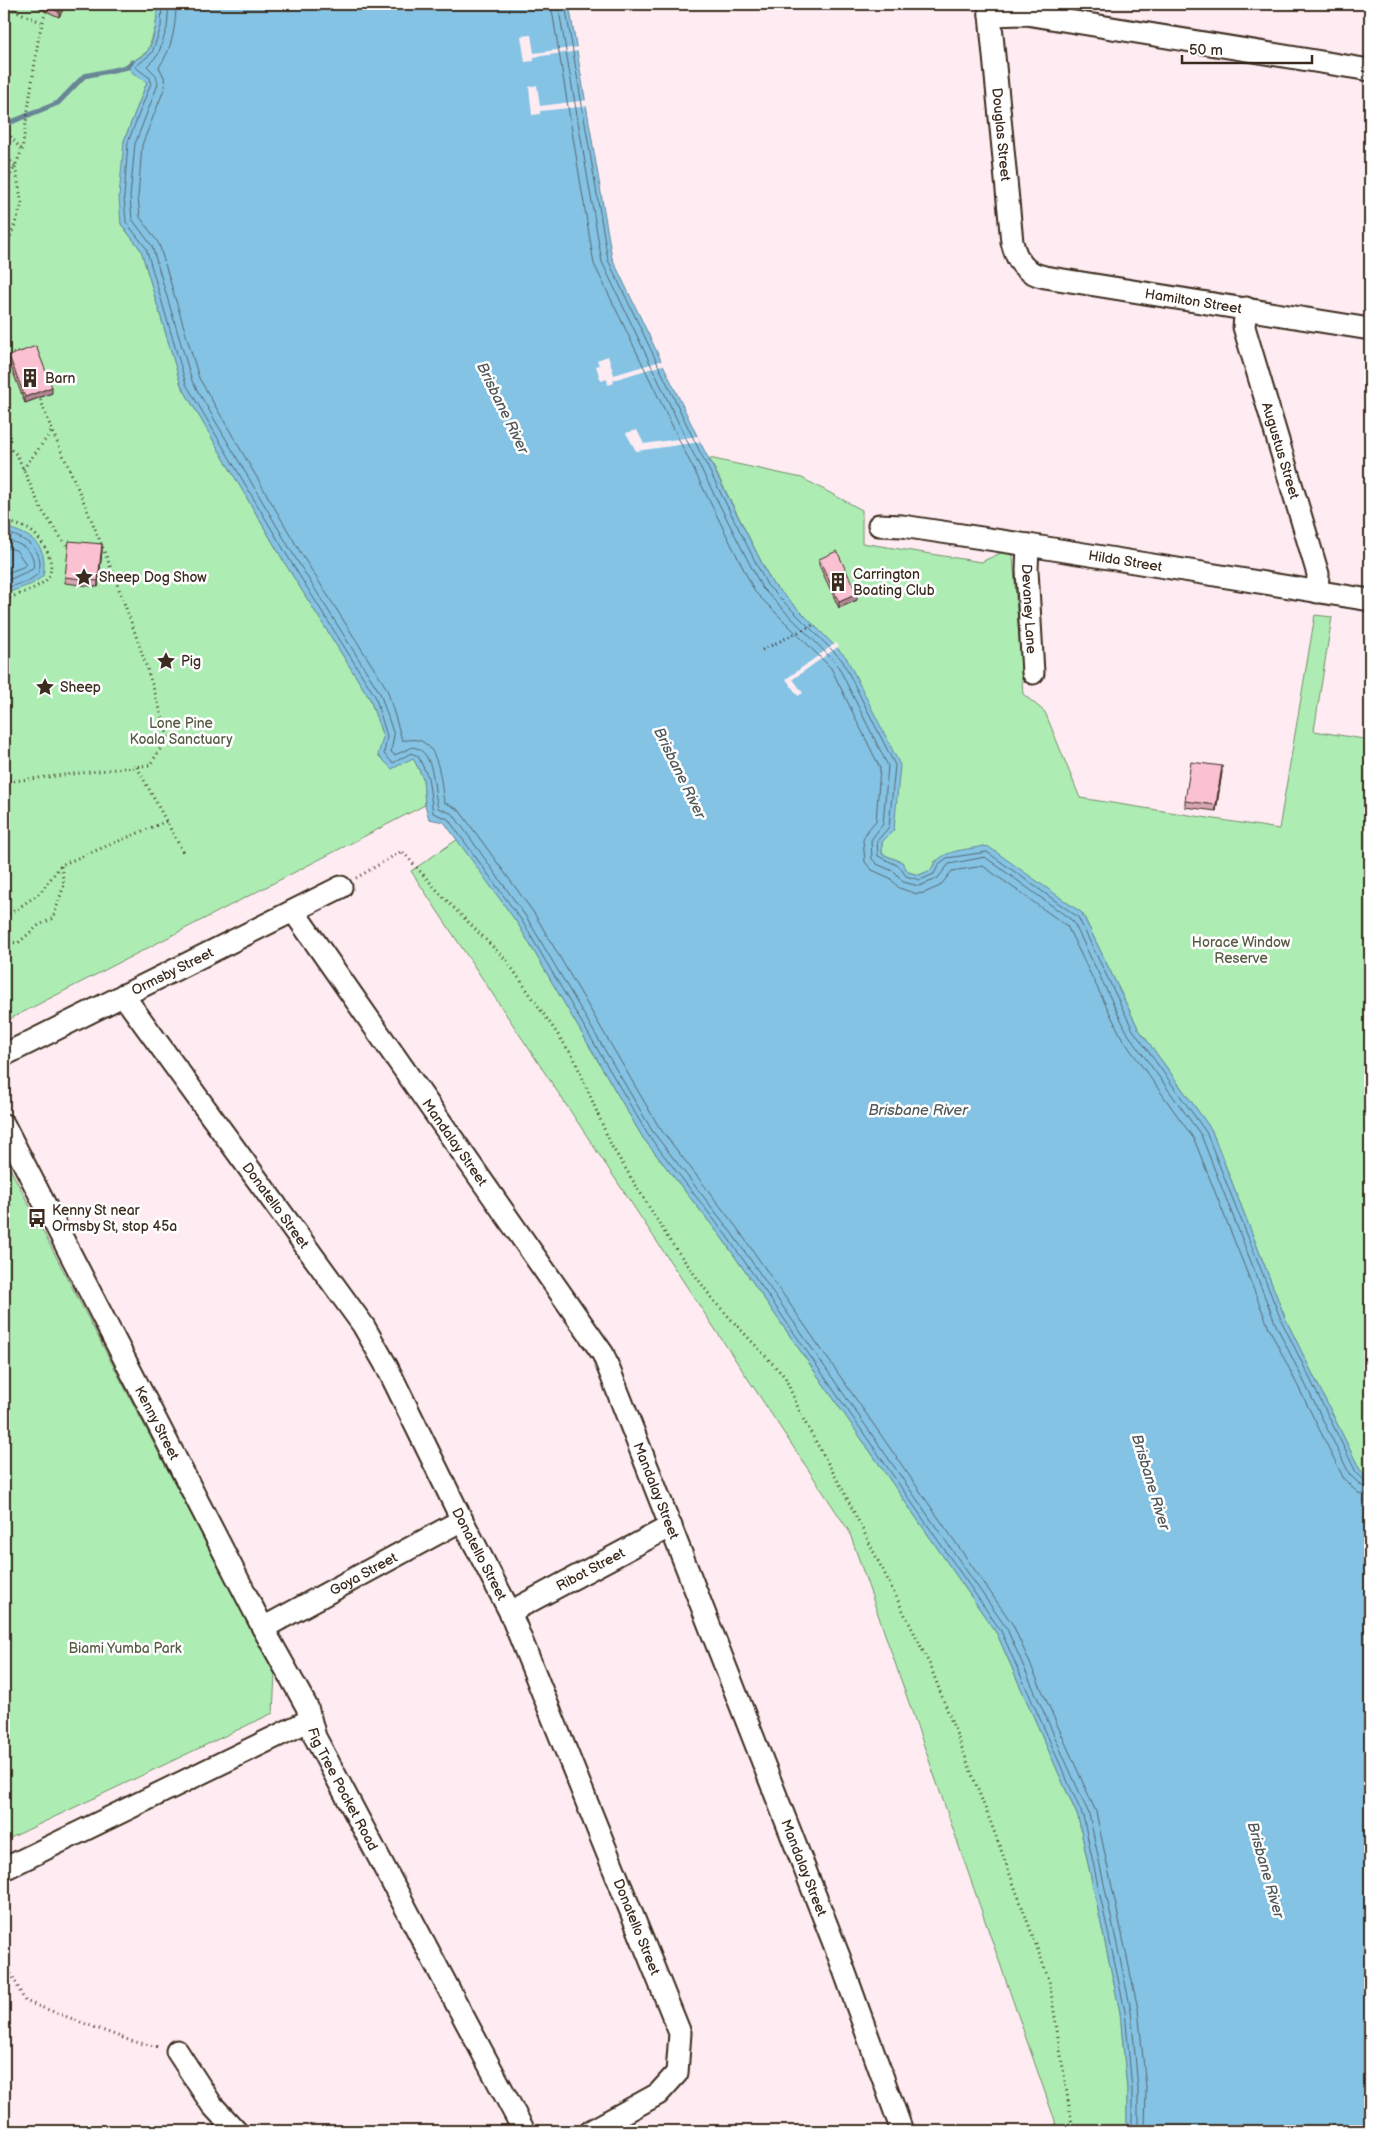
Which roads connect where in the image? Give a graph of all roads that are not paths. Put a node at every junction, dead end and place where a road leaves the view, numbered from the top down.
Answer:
1 (989, 9) edge
2 (1370, 70) edge
3 (1020, 264) joint
4 (1246, 308) junction
5 (1370, 329) edge
6 (879, 525) dead end
7 (1028, 545) junction
8 (1317, 592) junction
9 (1370, 600) edge
10 (1033, 673) dead end
11 (340, 888) road end
12 (294, 912) junction
13 (123, 995) junction
14 (4, 1055) edge
15 (4, 1125) edge
16 (462, 1520) junction
17 (671, 1526) junction
18 (510, 1612) junction
19 (263, 1628) junction
20 (310, 1720) junction
21 (4, 1869) edge
22 (177, 2051) road end
23 (236, 2131) edge
24 (524, 2131) edge
25 (591, 2131) edge
26 (902, 2131) edge

1 - 2 street
1 - 3 street, Douglas Street
3 - 4 street, Hamilton Street
4 - 5 street, Hamilton Street
4 - 8 street, Augustus Street
6 - 7 street, Hilda Street
7 - 8 street, Hilda Street
7 - 10 street, Devaney Lane
8 - 9 street, Hilda Street
11 - 12 street, Ormsby Street
12 - 13 street, Ormsby Street
12 - 17 street, Mandalay Street
13 - 14 street, Ormsby Street
13 - 16 street, Donatello Street
15 - 19 street, Kenny Street
16 - 18 street, Donatello Street
16 - 19 street, Goya Street
17 - 18 street, Ribot Street
17 - 26 street, Mandalay Street
18 - 25 street, Donatello Street
19 - 20 street, Kenny Street
20 - 21 street, Fig Tree Pocket Road
20 - 24 street, Fig Tree Pocket Road
22 - 23 street

